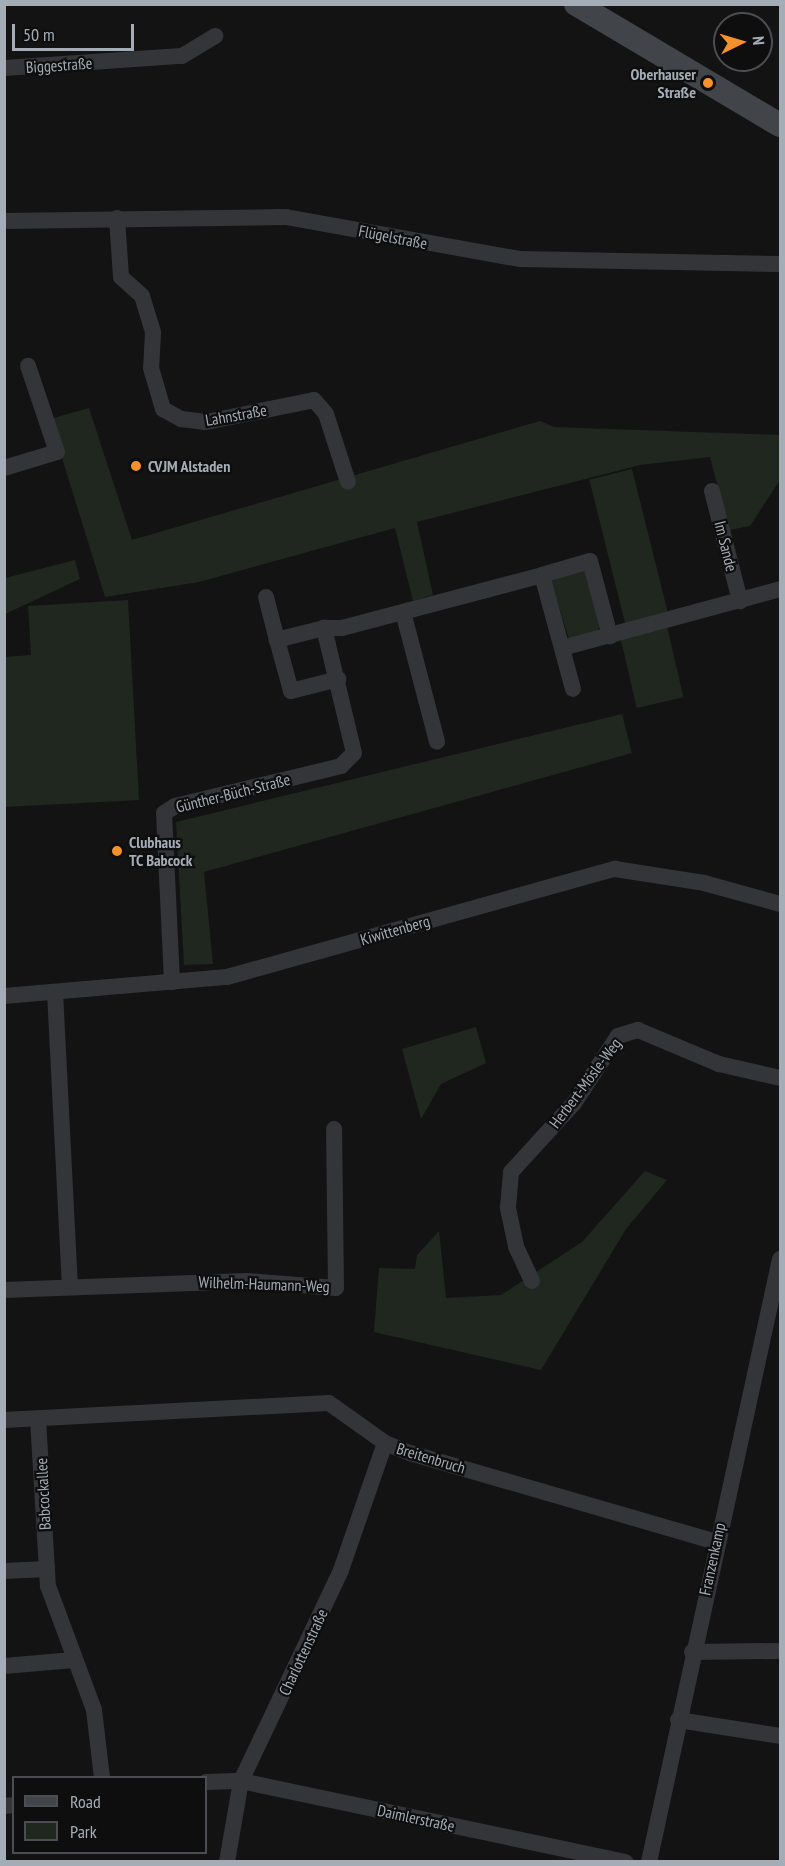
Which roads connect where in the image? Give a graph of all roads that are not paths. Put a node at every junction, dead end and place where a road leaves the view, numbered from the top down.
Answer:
1 (576, 4) edge
2 (215, 36) dead end
3 (4, 68) edge
4 (780, 125) edge
5 (117, 218) junction
6 (4, 221) edge
7 (780, 264) edge
8 (28, 366) dead end
9 (4, 468) edge
10 (348, 482) dead end
11 (712, 491) dead end
12 (542, 574) junction
13 (780, 589) edge
14 (266, 597) dead end
15 (740, 601) junction
16 (403, 612) junction
17 (324, 628) junction
18 (610, 636) junction
19 (277, 640) junction
20 (562, 648) junction
21 (338, 679) junction
22 (573, 689) dead end
23 (437, 742) dead end
24 (780, 904) edge
25 (172, 982) junction
26 (55, 992) junction
27 (4, 996) edge
28 (780, 1078) edge
29 (334, 1129) dead end
30 (780, 1259) edge
31 (532, 1281) dead end
32 (777, 1284) edge
33 (70, 1285) junction
34 (4, 1290) edge
35 (38, 1419) junction
36 (4, 1420) edge
37 (385, 1443) junction
38 (716, 1542) junction
39 (47, 1569) junction
40 (4, 1571) edge
41 (780, 1651) edge
42 (692, 1652) junction
43 (74, 1660) junction
44 (4, 1666) edge
45 (678, 1720) junction
46 (780, 1736) edge
47 (102, 1776) edge
48 (241, 1781) junction
49 (207, 1782) edge
50 (227, 1862) edge
51 (626, 1862) edge
52 (649, 1862) edge

1 - 4 main road
2 - 3 street, Biggestraße
5 - 6 street, Flügelstraße
5 - 7 street, Flügelstraße
5 - 10 street, Lahnstraße
8 - 9 street
11 - 15 street, Im Sande
12 - 16 street
12 - 18 street
12 - 20 street
13 - 15 street
14 - 19 street
15 - 18 street
16 - 17 street
16 - 23 street
17 - 19 street
17 - 21 street, Günther-Büch-Straße
18 - 20 street
19 - 21 street
20 - 22 street
21 - 25 street, Günther-Büch-Straße
24 - 25 street, Kiwittenberg
25 - 26 street, Kiwittenberg
26 - 27 street, Kiwittenberg
26 - 33 street
28 - 31 street, Herbert-Mösle-Weg
29 - 33 street, Wilhelm-Haumann-Weg
30 - 32 street, Franzenkamp
32 - 38 street, Franzenkamp
33 - 34 street, Wilhelm-Haumann-Weg
35 - 36 street, Breitenbruch
35 - 37 street, Breitenbruch
35 - 39 street, Babcockallee
37 - 38 street, Breitenbruch
37 - 48 street, Charlottenstraße
38 - 42 street, Franzenkamp
39 - 40 street
39 - 43 street, Babcockallee
41 - 42 street
42 - 45 street, Franzenkamp
43 - 44 street
43 - 47 street, Babcockallee
45 - 46 street
45 - 52 street, Franzenkamp
48 - 49 street, Daimlerstraße
48 - 50 street, Charlottenstraße
48 - 51 street, Daimlerstraße

